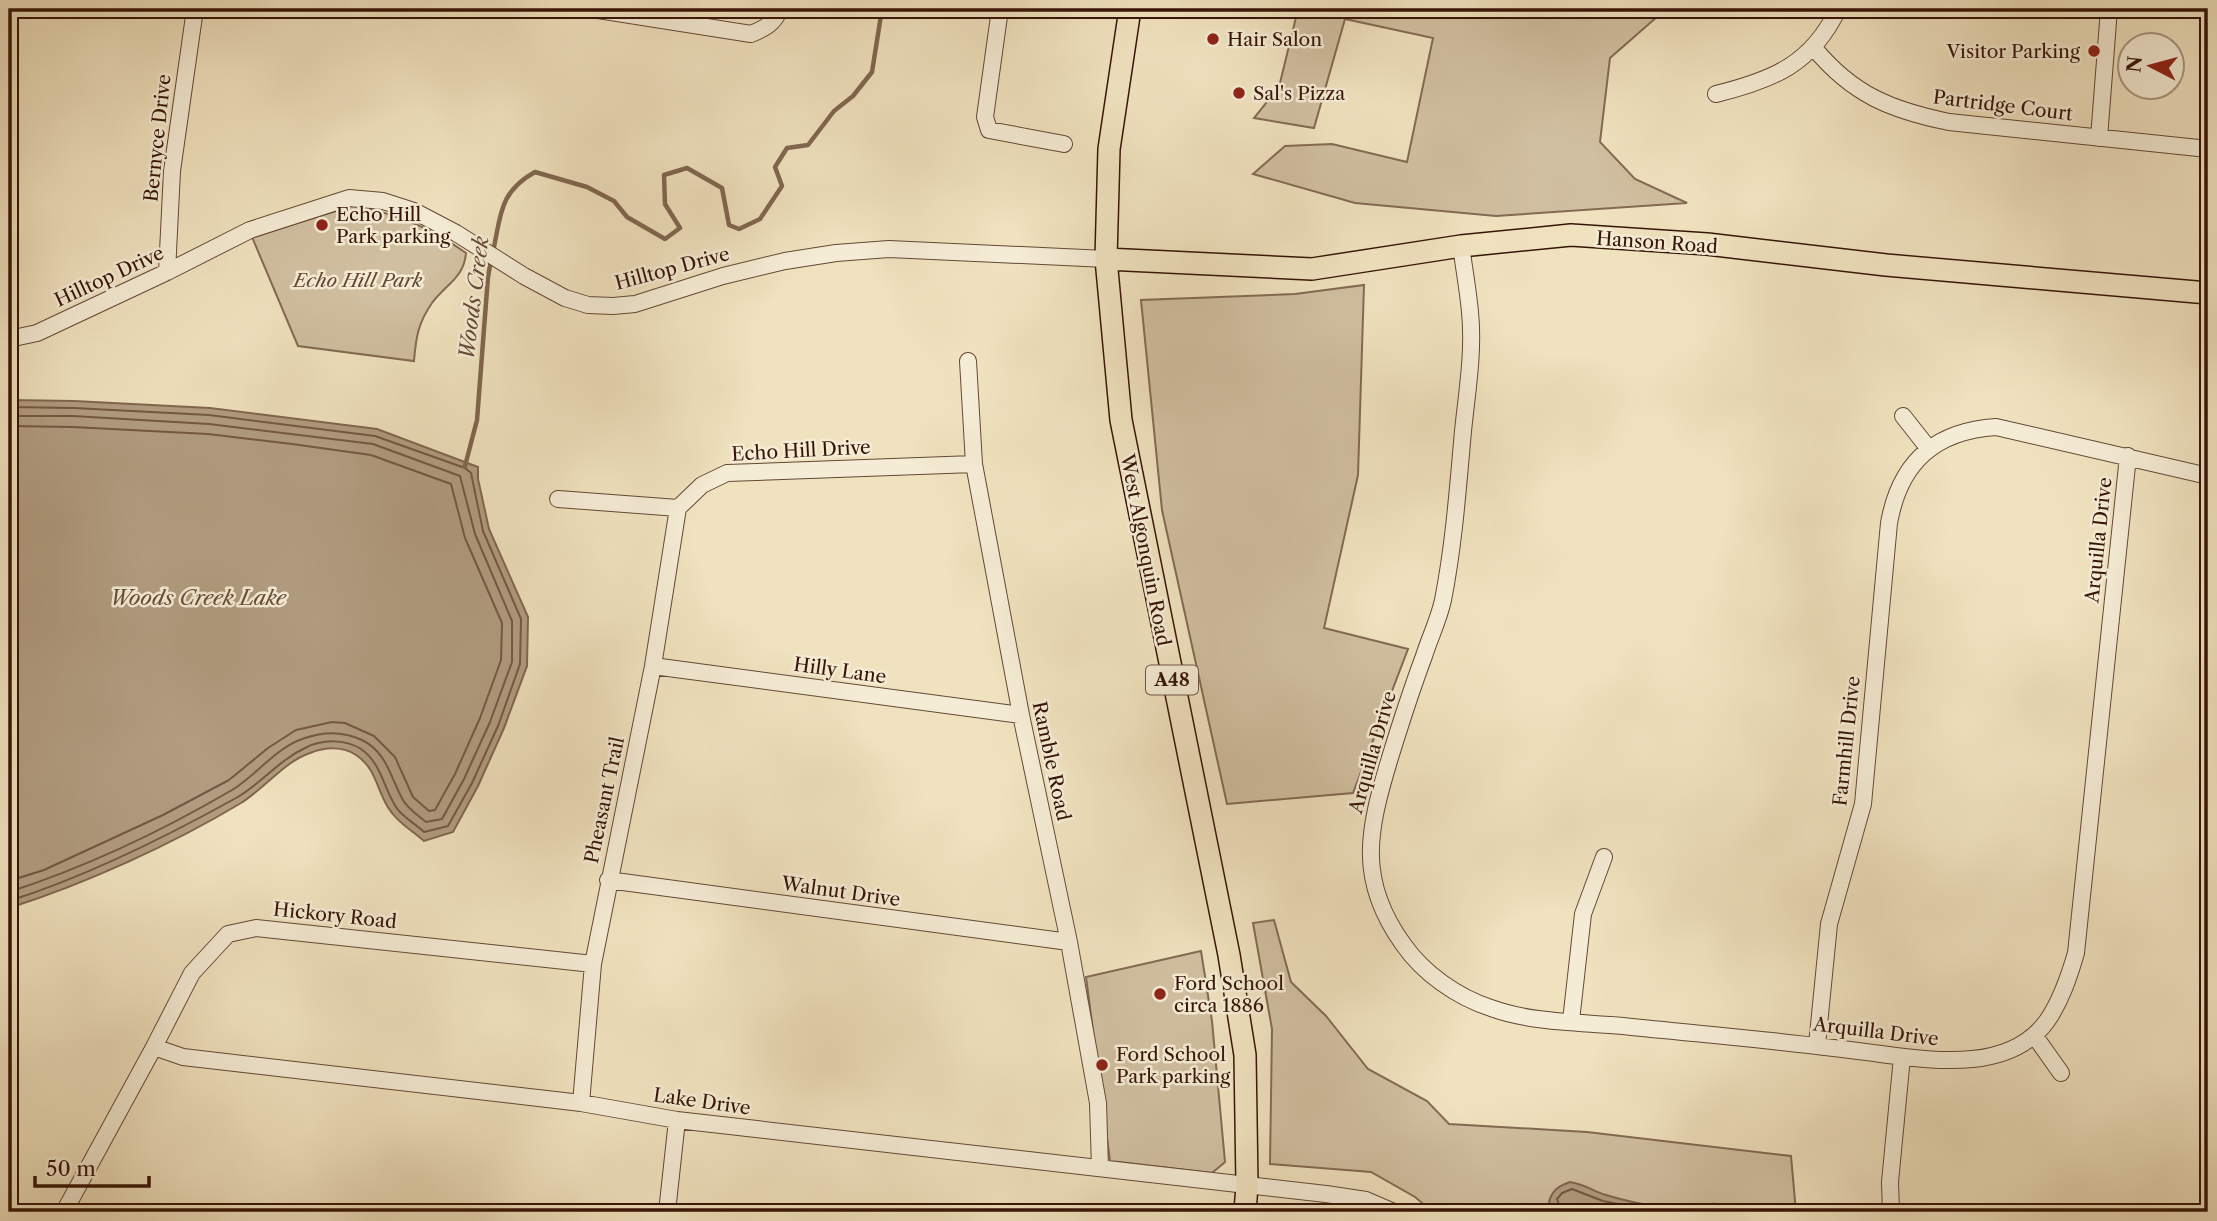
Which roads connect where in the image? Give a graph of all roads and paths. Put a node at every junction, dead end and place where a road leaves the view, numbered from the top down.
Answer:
1 (194, 9) edge
2 (593, 9) edge
3 (780, 9) edge
4 (1000, 9) edge
5 (1130, 9) edge
6 (1838, 9) edge
7 (2109, 9) edge
8 (1814, 48) junction
9 (1716, 94) dead end
10 (2099, 138) junction
11 (1064, 145) dead end
12 (2208, 149) edge
13 (1461, 246) junction
14 (1106, 259) junction
15 (167, 272) junction
16 (2208, 293) edge
17 (9, 339) edge
18 (968, 361) dead end
19 (1902, 416) dead end
20 (1929, 449) junction
21 (2128, 456) junction
22 (974, 464) junction
23 (2208, 476) edge
24 (558, 499) dead end
25 (678, 508) junction
26 (653, 666) junction
27 (1021, 715) junction
28 (1604, 857) dead end
29 (608, 880) junction
30 (1069, 942) junction
31 (593, 964) junction
32 (1571, 1021) junction
33 (2034, 1035) junction
34 (1817, 1045) junction
35 (154, 1047) junction
36 (1902, 1057) junction
37 (2061, 1073) dead end
38 (581, 1103) junction
39 (677, 1120) junction
40 (1100, 1168) junction
41 (1247, 1185) junction
42 (64, 1212) edge
43 (667, 1212) edge
44 (1245, 1212) edge
45 (1394, 1212) edge
46 (1891, 1212) edge

1 - 15 street, Bernyce Drive
2 - 3 street
4 - 11 street
5 - 14 main road, West Algonquin Road / A48
6 - 8 street
7 - 10 street
8 - 9 street
8 - 10 street, Partridge Court
10 - 12 street, Partridge Court
13 - 14 main road, Hanson Road
13 - 16 main road, Hanson Road
13 - 32 street, Arquilla Drive
14 - 15 street, Hilltop Drive
14 - 41 main road, West Algonquin Road / A48
15 - 17 street, Hilltop Drive
18 - 22 street, Ramble Road
19 - 20 street
20 - 21 street, Farmhill Drive
20 - 34 street, Farmhill Drive
21 - 23 street, Farmhill Drive
21 - 33 street, Arquilla Drive
22 - 25 street, Echo Hill Drive
22 - 27 street, Ramble Road
24 - 25 street
25 - 26 street, Pheasant Trail
26 - 27 street, Hilly Lane
26 - 29 street, Pheasant Trail
27 - 30 street, Ramble Road
28 - 32 street
29 - 30 street, Walnut Drive
29 - 31 street, Pheasant Trail
30 - 40 street, Ramble Road
31 - 35 street, Hickory Road
31 - 38 street, Pheasant Trail
32 - 34 street, Arquilla Drive
33 - 36 street, Arquilla Drive
33 - 37 street
34 - 36 street, Arquilla Drive
35 - 38 street, Lake Drive
35 - 42 street, Hickory Road
36 - 46 street
38 - 39 street, Lake Drive
39 - 40 street, Lake Drive
39 - 43 street
40 - 41 street, Lake Drive
41 - 44 main road, West Algonquin Road / A48
41 - 45 street, Lake Drive

